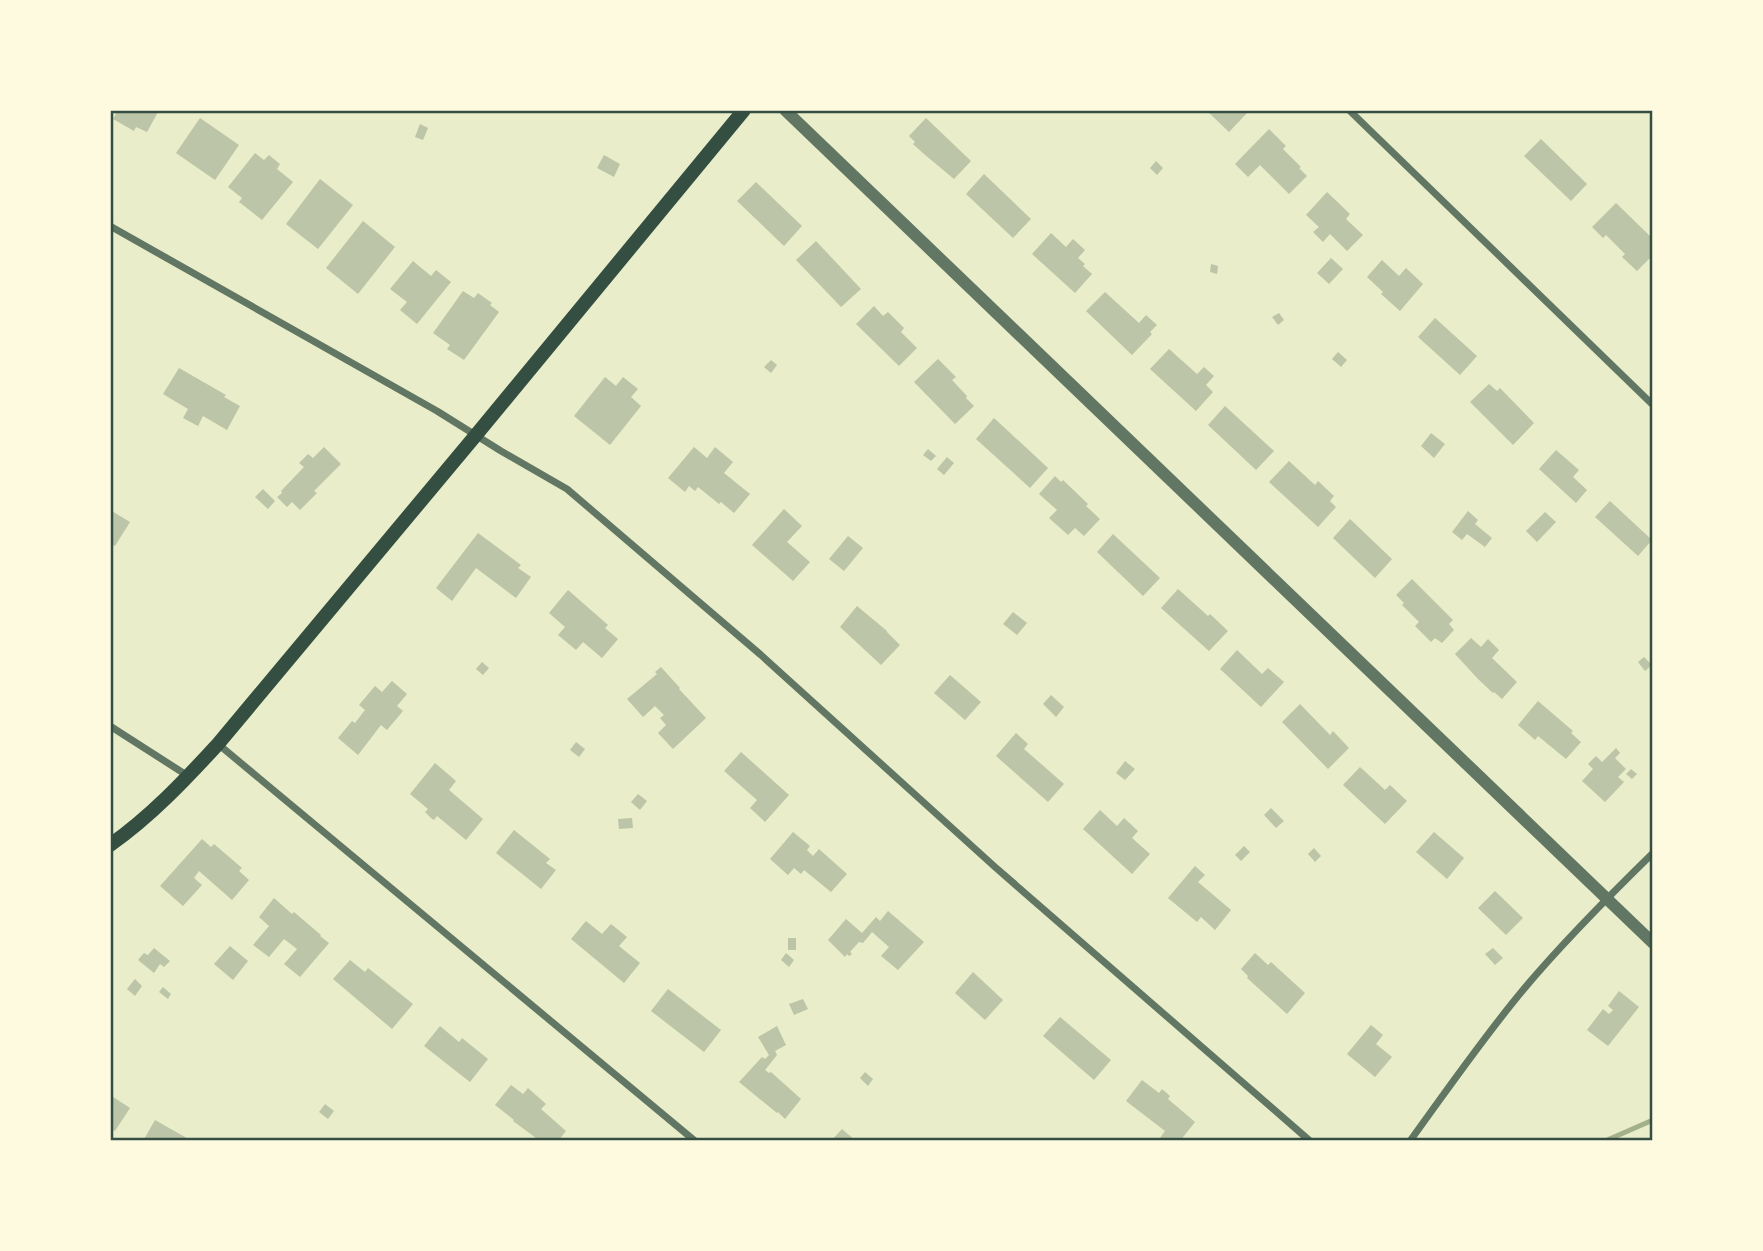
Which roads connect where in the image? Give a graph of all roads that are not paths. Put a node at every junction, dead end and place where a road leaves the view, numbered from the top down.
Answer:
1 (744, 110) edge
2 (785, 110) edge
3 (1349, 110) edge
4 (110, 226) edge
5 (1653, 405) edge
6 (477, 435) junction
7 (110, 726) edge
8 (218, 744) junction
9 (188, 776) junction
10 (110, 845) edge
11 (1653, 853) edge
12 (1607, 898) junction
13 (1653, 943) edge
14 (695, 1141) edge
15 (1310, 1141) edge
16 (1410, 1141) edge

1 - 6 main road
2 - 12 street
3 - 5 street
4 - 6 street
6 - 8 main road
6 - 15 street
7 - 9 street
8 - 9 main road
8 - 14 street
9 - 10 main road
11 - 12 street
12 - 13 street
12 - 16 street

